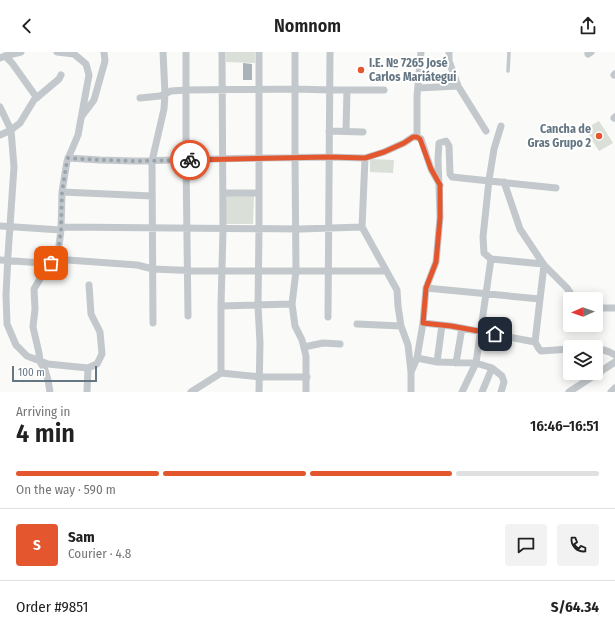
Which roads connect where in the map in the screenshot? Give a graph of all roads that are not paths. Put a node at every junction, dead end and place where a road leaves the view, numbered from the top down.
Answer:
1 (21, 52) edge
2 (57, 52) edge
3 (104, 52) edge
4 (163, 52) edge
5 (186, 52) edge
6 (222, 52) edge
7 (259, 52) edge
8 (295, 52) edge
9 (330, 52) edge
10 (421, 52) edge
11 (449, 52) edge
12 (509, 52) edge
13 (3, 57) edge
14 (508, 71) dead end
15 (61, 75) dead end
16 (458, 86) junction
17 (418, 88) junction
18 (295, 89) junction
19 (186, 90) junction
20 (222, 90) junction
21 (259, 90) junction
22 (330, 90) junction
23 (347, 90) junction
24 (384, 90) dead end
25 (165, 94) junction
26 (37, 98) junction
27 (140, 98) dead end
28 (0, 107) edge
29 (81, 118) junction
30 (501, 126) dead end
31 (11, 130) junction
32 (329, 131) junction
33 (486, 131) dead end
34 (346, 132) junction
35 (363, 132) dead end
36 (0, 135) edge
37 (417, 137) junction
38 (329, 157) junction
39 (68, 158) junction
40 (259, 158) junction
41 (294, 158) junction
42 (365, 158) junction
43 (223, 159) junction
44 (186, 160) junction
45 (152, 161) junction
46 (489, 180) junction
47 (504, 182) junction
48 (440, 185) junction
49 (556, 188) dead end
50 (62, 192) junction
51 (223, 193) junction
52 (259, 193) junction
53 (152, 196) junction
54 (0, 226) edge
55 (10, 226) junction
56 (362, 227) junction
57 (61, 228) junction
58 (152, 228) junction
59 (187, 228) junction
60 (329, 228) junction
61 (223, 229) junction
62 (259, 229) junction
63 (295, 229) junction
64 (491, 259) junction
65 (4, 260) edge
66 (54, 260) junction
67 (42, 263) dead end
68 (543, 265) junction
69 (152, 269) junction
70 (188, 271) junction
71 (222, 271) junction
72 (258, 271) junction
73 (296, 271) junction
74 (329, 271) junction
75 (386, 271) junction
76 (89, 285) dead end
77 (426, 288) junction
78 (570, 292) edge
79 (486, 293) junction
80 (540, 299) junction
81 (292, 304) junction
82 (221, 306) junction
83 (258, 306) junction
84 (603, 308) edge
85 (615, 308) edge
86 (188, 316) dead end
87 (328, 317) dead end
88 (423, 323) junction
89 (153, 324) dead end
90 (357, 324) dead end
91 (442, 325) junction
92 (402, 326) junction
93 (462, 328) junction
94 (481, 332) junction
95 (535, 342) junction
96 (340, 344) dead end
97 (304, 347) junction
98 (563, 349) edge
99 (603, 350) edge
100 (615, 355) edge
101 (417, 358) junction
102 (40, 362) junction
103 (437, 362) junction
104 (615, 362) edge
105 (456, 363) junction
106 (476, 363) junction
107 (88, 368) junction
108 (492, 368) junction
109 (412, 372) junction
110 (221, 373) junction
111 (260, 377) junction
112 (307, 377) junction
113 (50, 392) edge
114 (87, 392) edge
115 (191, 392) edge
116 (259, 392) edge
117 (306, 392) edge
118 (411, 392) edge
119 (462, 392) edge
120 (482, 392) edge
121 (501, 392) edge
122 (569, 392) edge

1 - 13 street
2 - 29 street
3 - 29 street
4 - 25 street
5 - 19 street
6 - 20 street
7 - 21 street
8 - 18 street
9 - 22 street
10 - 17 street
11 - 16 street
12 - 14 lane
13 - 26 street
15 - 26 street
16 - 17 street
16 - 33 street
17 - 37 street
18 - 21 street
18 - 22 street
18 - 41 street
19 - 20 street
19 - 25 street
19 - 44 street
20 - 21 street
20 - 43 street
21 - 40 street
22 - 23 street
22 - 32 street
23 - 24 street
23 - 34 street
25 - 27 street
25 - 45 street
26 - 31 street
28 - 31 street
29 - 39 street
30 - 46 street
31 - 36 street
31 - 55 street
32 - 34 street
32 - 38 street
34 - 35 street
37 - 42 street
37 - 48 street
38 - 41 street
38 - 42 street
38 - 60 street
39 - 45 street
39 - 50 street
40 - 41 street
40 - 43 street
40 - 52 street
41 - 63 street
42 - 56 street
43 - 44 street
43 - 51 street
44 - 45 street
44 - 59 street
45 - 53 street
46 - 47 street
46 - 48 street
46 - 64 street
47 - 49 street
47 - 68 street
48 - 77 street
50 - 53 street
50 - 57 street
51 - 52 street
51 - 61 street
52 - 62 street
53 - 58 street
54 - 55 street
55 - 57 street
55 - 65 street
56 - 60 street
56 - 75 street
57 - 58 street
57 - 66 street
58 - 59 street
58 - 69 street
59 - 61 street
59 - 70 street
60 - 63 street
60 - 74 street
61 - 62 street
61 - 71 street
62 - 63 street
62 - 72 street
63 - 73 street
64 - 68 street
64 - 79 street
65 - 67 street
65 - 102 street
66 - 69 street
66 - 102 street
68 - 78 street
68 - 80 street
69 - 70 street
69 - 89 street
70 - 71 street
70 - 86 street
71 - 72 street
71 - 82 street
72 - 73 street
72 - 83 street
73 - 74 street
73 - 81 street
74 - 75 street
74 - 87 street
75 - 92 street
76 - 107 street
77 - 79 street
77 - 88 street
79 - 80 street
79 - 94 street
80 - 95 street
81 - 83 street
81 - 97 street
82 - 83 street
82 - 110 street
83 - 111 street
84 - 85 street
88 - 91 street
88 - 101 street
90 - 92 street
91 - 93 street
91 - 103 street
92 - 109 street
93 - 94 street
93 - 105 street
94 - 95 street
94 - 106 street
95 - 98 street
96 - 97 street
97 - 112 street
99 - 100 street
101 - 103 street
101 - 109 street
102 - 107 street
102 - 113 street
103 - 105 street
104 - 122 street
105 - 106 street
106 - 108 street
106 - 119 street
107 - 114 street
108 - 120 street
108 - 121 street
109 - 118 street
110 - 111 street
110 - 115 street
111 - 112 street
111 - 116 street
112 - 117 street

